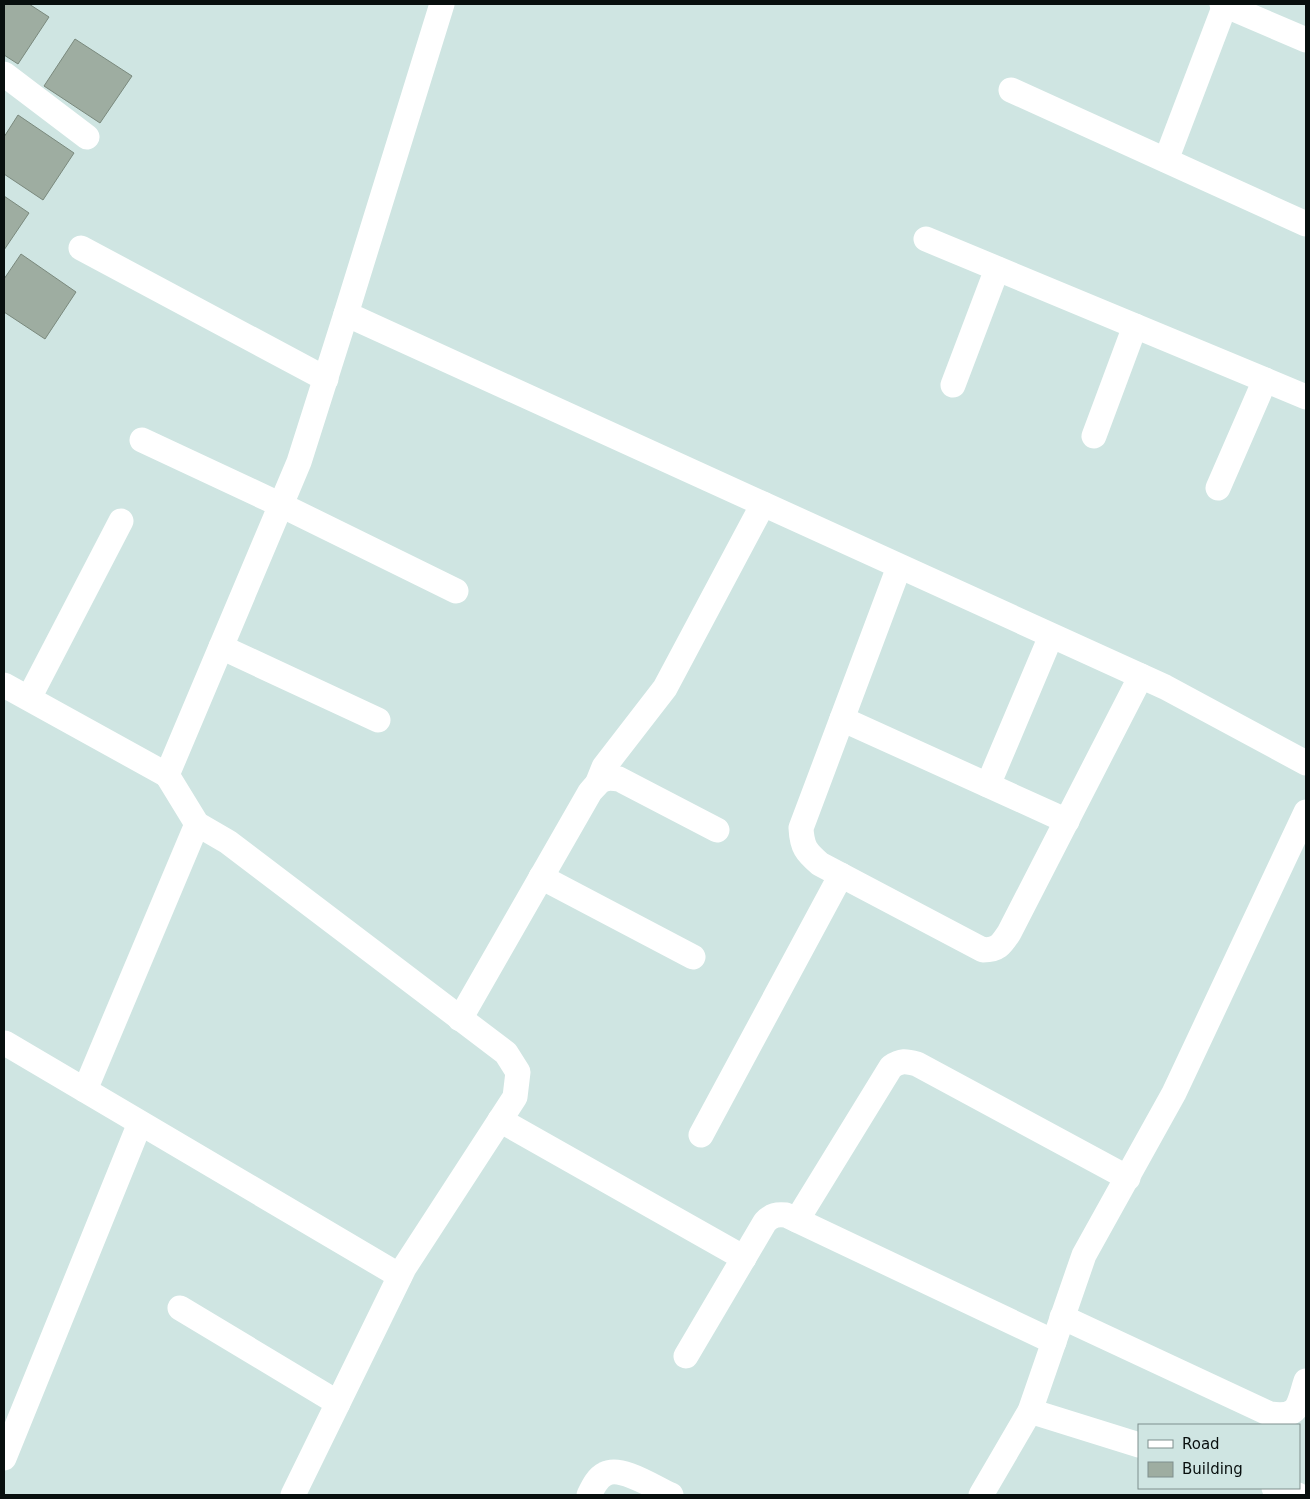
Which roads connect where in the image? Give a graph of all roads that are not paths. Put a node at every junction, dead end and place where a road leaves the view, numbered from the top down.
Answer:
1 (442, 4) edge
2 (1224, 4) edge
3 (1306, 40) edge
4 (4, 74) edge
5 (1011, 90) dead end
6 (87, 137) dead end
7 (1166, 160) junction
8 (1306, 224) edge
9 (926, 239) dead end
10 (81, 248) dead end
11 (997, 268) junction
12 (346, 314) junction
13 (1135, 326) junction
14 (326, 379) junction
15 (1265, 380) junction
16 (952, 385) dead end
17 (1306, 397) edge
18 (1094, 436) dead end
19 (142, 440) dead end
20 (1218, 488) dead end
21 (763, 504) junction
22 (281, 505) junction
23 (121, 521) dead end
24 (899, 566) junction
25 (456, 590) dead end
26 (1051, 636) junction
27 (221, 647) junction
28 (1141, 676) junction
29 (4, 685) edge
30 (28, 698) junction
31 (842, 718) junction
32 (378, 720) dead end
33 (1306, 763) edge
34 (166, 775) junction
35 (598, 782) junction
36 (988, 785) junction
37 (1306, 812) edge
38 (1067, 821) junction
39 (197, 824) junction
40 (717, 830) dead end
41 (841, 875) junction
42 (541, 877) junction
43 (693, 957) dead end
44 (460, 1019) junction
45 (5, 1043) edge
46 (85, 1090) junction
47 (500, 1120) junction
48 (140, 1123) junction
49 (701, 1135) dead end
50 (1128, 1178) junction
51 (797, 1220) junction
52 (744, 1258) junction
53 (400, 1276) junction
54 (180, 1308) dead end
55 (1062, 1317) junction
56 (1054, 1342) junction
57 (686, 1356) dead end
58 (1306, 1381) edge
59 (338, 1403) junction
60 (1030, 1411) junction
61 (1138, 1445) edge
62 (4, 1458) edge
63 (1277, 1489) edge
64 (293, 1495) edge
65 (589, 1495) edge
66 (671, 1495) edge
67 (981, 1495) edge
68 (1298, 1495) edge

1 - 12 street
2 - 3 street
2 - 7 street
4 - 6 street
5 - 7 street
7 - 8 street
9 - 11 street
10 - 14 street
11 - 13 street
11 - 16 street
12 - 14 street
12 - 21 street
13 - 15 street
13 - 18 street
14 - 22 street
15 - 17 street
15 - 20 street
19 - 22 street
21 - 24 street
21 - 35 street
22 - 25 street
22 - 27 street
23 - 30 street
24 - 26 street
24 - 31 street
26 - 28 street
26 - 36 street
27 - 32 street
27 - 34 street
28 - 33 street
28 - 38 street
29 - 30 street
30 - 34 street
31 - 36 street
31 - 41 street
34 - 39 street
35 - 40 street
35 - 42 street
36 - 38 street
37 - 50 street
38 - 41 street
39 - 44 street
39 - 46 street
41 - 49 street
42 - 43 street
42 - 44 street
44 - 47 street
45 - 46 street
46 - 48 street
47 - 52 street
47 - 53 street
48 - 53 street
48 - 62 street
50 - 51 street
50 - 55 street
51 - 52 street
51 - 56 street
52 - 57 street
53 - 59 street
54 - 59 street
55 - 56 street
55 - 58 street
56 - 60 street
59 - 64 street
60 - 61 street
60 - 67 street
63 - 68 street
65 - 66 street

